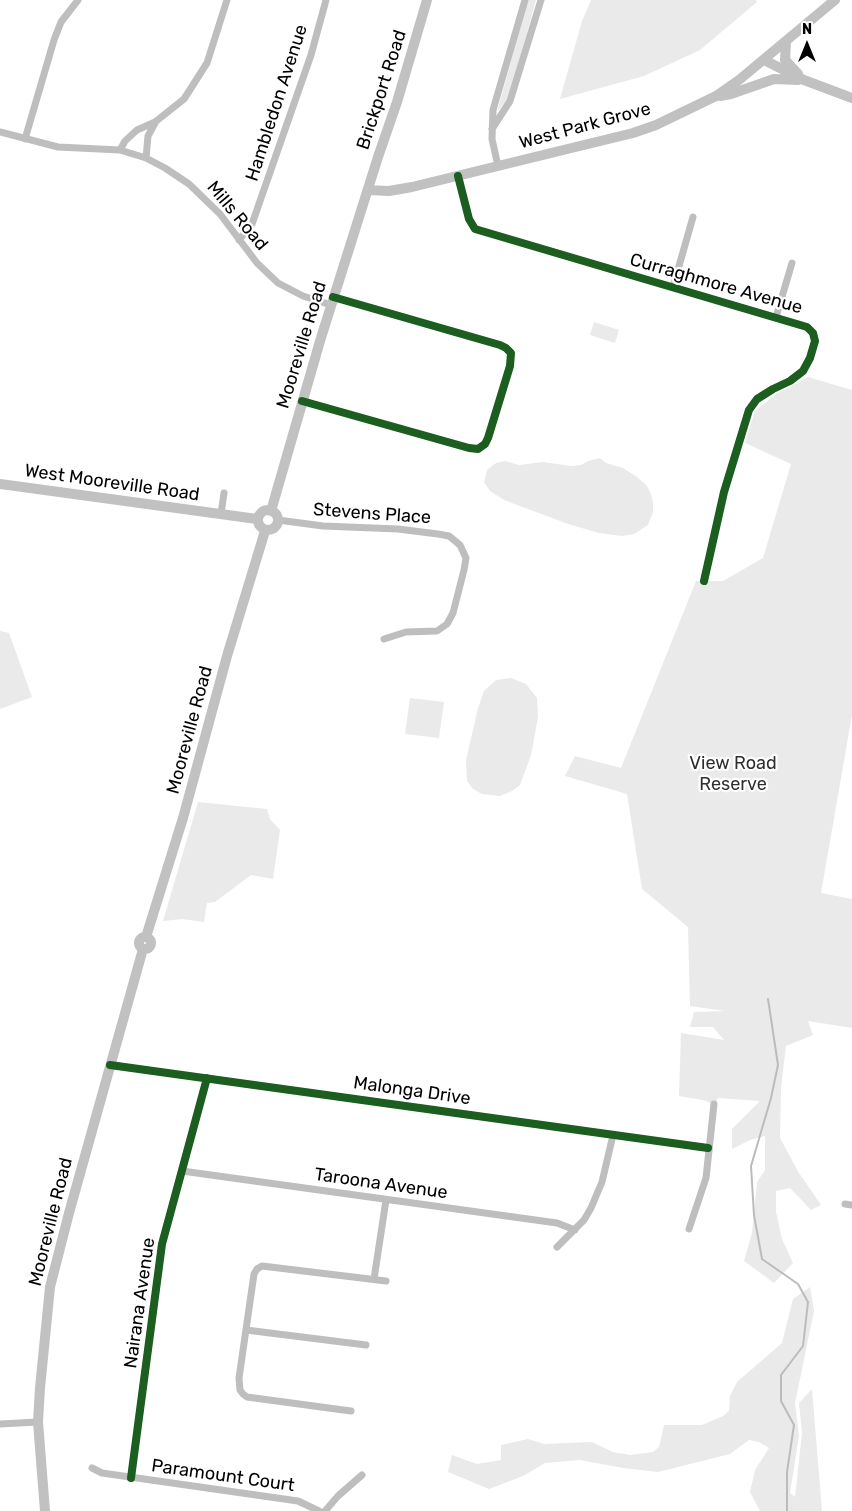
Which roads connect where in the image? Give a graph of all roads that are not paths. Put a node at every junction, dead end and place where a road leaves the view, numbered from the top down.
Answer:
1 (78, 0) edge
2 (227, 0) edge
3 (326, 0) edge
4 (427, 0) edge
5 (525, 0) edge
6 (541, 0) edge
7 (835, 0) edge
8 (786, 42) junction
9 (764, 60) junction
10 (804, 80) junction
11 (716, 96) junction
12 (852, 98) edge
13 (155, 122) junction
14 (492, 129) junction
15 (0, 132) edge
16 (25, 140) junction
17 (120, 150) junction
18 (146, 158) junction
19 (498, 166) junction
20 (458, 176) junction
21 (368, 190) junction
22 (692, 217) dead end
23 (239, 240) junction
24 (792, 263) dead end
25 (673, 287) junction
26 (332, 301) junction
27 (776, 317) junction
28 (302, 401) junction
29 (0, 484) edge
30 (224, 493) dead end
31 (271, 510) junction
32 (221, 514) junction
33 (257, 519) junction
34 (278, 520) junction
35 (265, 530) junction
36 (704, 581) dead end
37 (384, 639) dead end
38 (110, 1065) junction
39 (207, 1078) junction
40 (714, 1104) dead end
41 (613, 1135) junction
42 (708, 1148) junction
43 (182, 1171) junction
44 (386, 1200) junction
45 (689, 1229) dead end
46 (575, 1230) junction
47 (557, 1247) dead end
48 (374, 1279) junction
49 (386, 1280) dead end
50 (246, 1330) junction
51 (366, 1345) dead end
52 (351, 1411) dead end
53 (38, 1422) junction
54 (0, 1424) edge
55 (92, 1468) dead end
56 (362, 1475) dead end
57 (131, 1478) junction
58 (45, 1511) edge
59 (319, 1511) edge
60 (326, 1511) edge

1 - 16 street
2 - 13 street
3 - 23 street, Hambledon Avenue
4 - 21 main road, Brickport Road
5 - 14 street
6 - 14 street
7 - 8 main road, West Park Grove
8 - 9 main road, West Park Grove
8 - 10 main road
9 - 10 main road
9 - 11 main road, West Park Grove
10 - 11 main road
10 - 12 main road
11 - 19 main road, West Park Grove
13 - 17 street
13 - 18 street
14 - 19 street
15 - 16 street, Mills Road
16 - 17 street, Mills Road
17 - 18 street, Mills Road
18 - 23 street, Mills Road
19 - 20 main road, West Park Grove
20 - 21 main road, West Park Grove
20 - 25 street, Curraghmore Avenue
21 - 26 main road, Mooreville Road
22 - 25 street
23 - 26 street, Mills Road
24 - 27 street
25 - 27 street, Curraghmore Avenue
26 - 28 main road, Mooreville Road
26 - 28 street, Mills Road
27 - 36 street, Curraghmore Avenue
28 - 31 main road, Mooreville Road
29 - 32 main road, West Mooreville Road
30 - 32 street, West Mooreville Road
31 - 33 main road
31 - 34 main road
32 - 33 main road, West Mooreville Road
33 - 35 main road
34 - 35 main road
34 - 37 street, Stevens Place
35 - 38 main road, Mooreville Road
38 - 39 street, Malonga Drive
38 - 53 main road, Mooreville Road
39 - 41 street, Malonga Drive
39 - 43 street, Nairana Avenue
40 - 42 street
41 - 42 street, Malonga Drive
41 - 46 street
42 - 45 street
43 - 44 street, Taroona Avenue
43 - 57 street, Nairana Avenue
44 - 46 street, Taroona Avenue
44 - 48 street
46 - 47 street
48 - 49 street
48 - 50 street
50 - 51 street
50 - 52 street
53 - 54 street
53 - 58 main road, Mooreville Road
55 - 57 street, Paramount Court
56 - 60 street
57 - 59 street, Paramount Court

